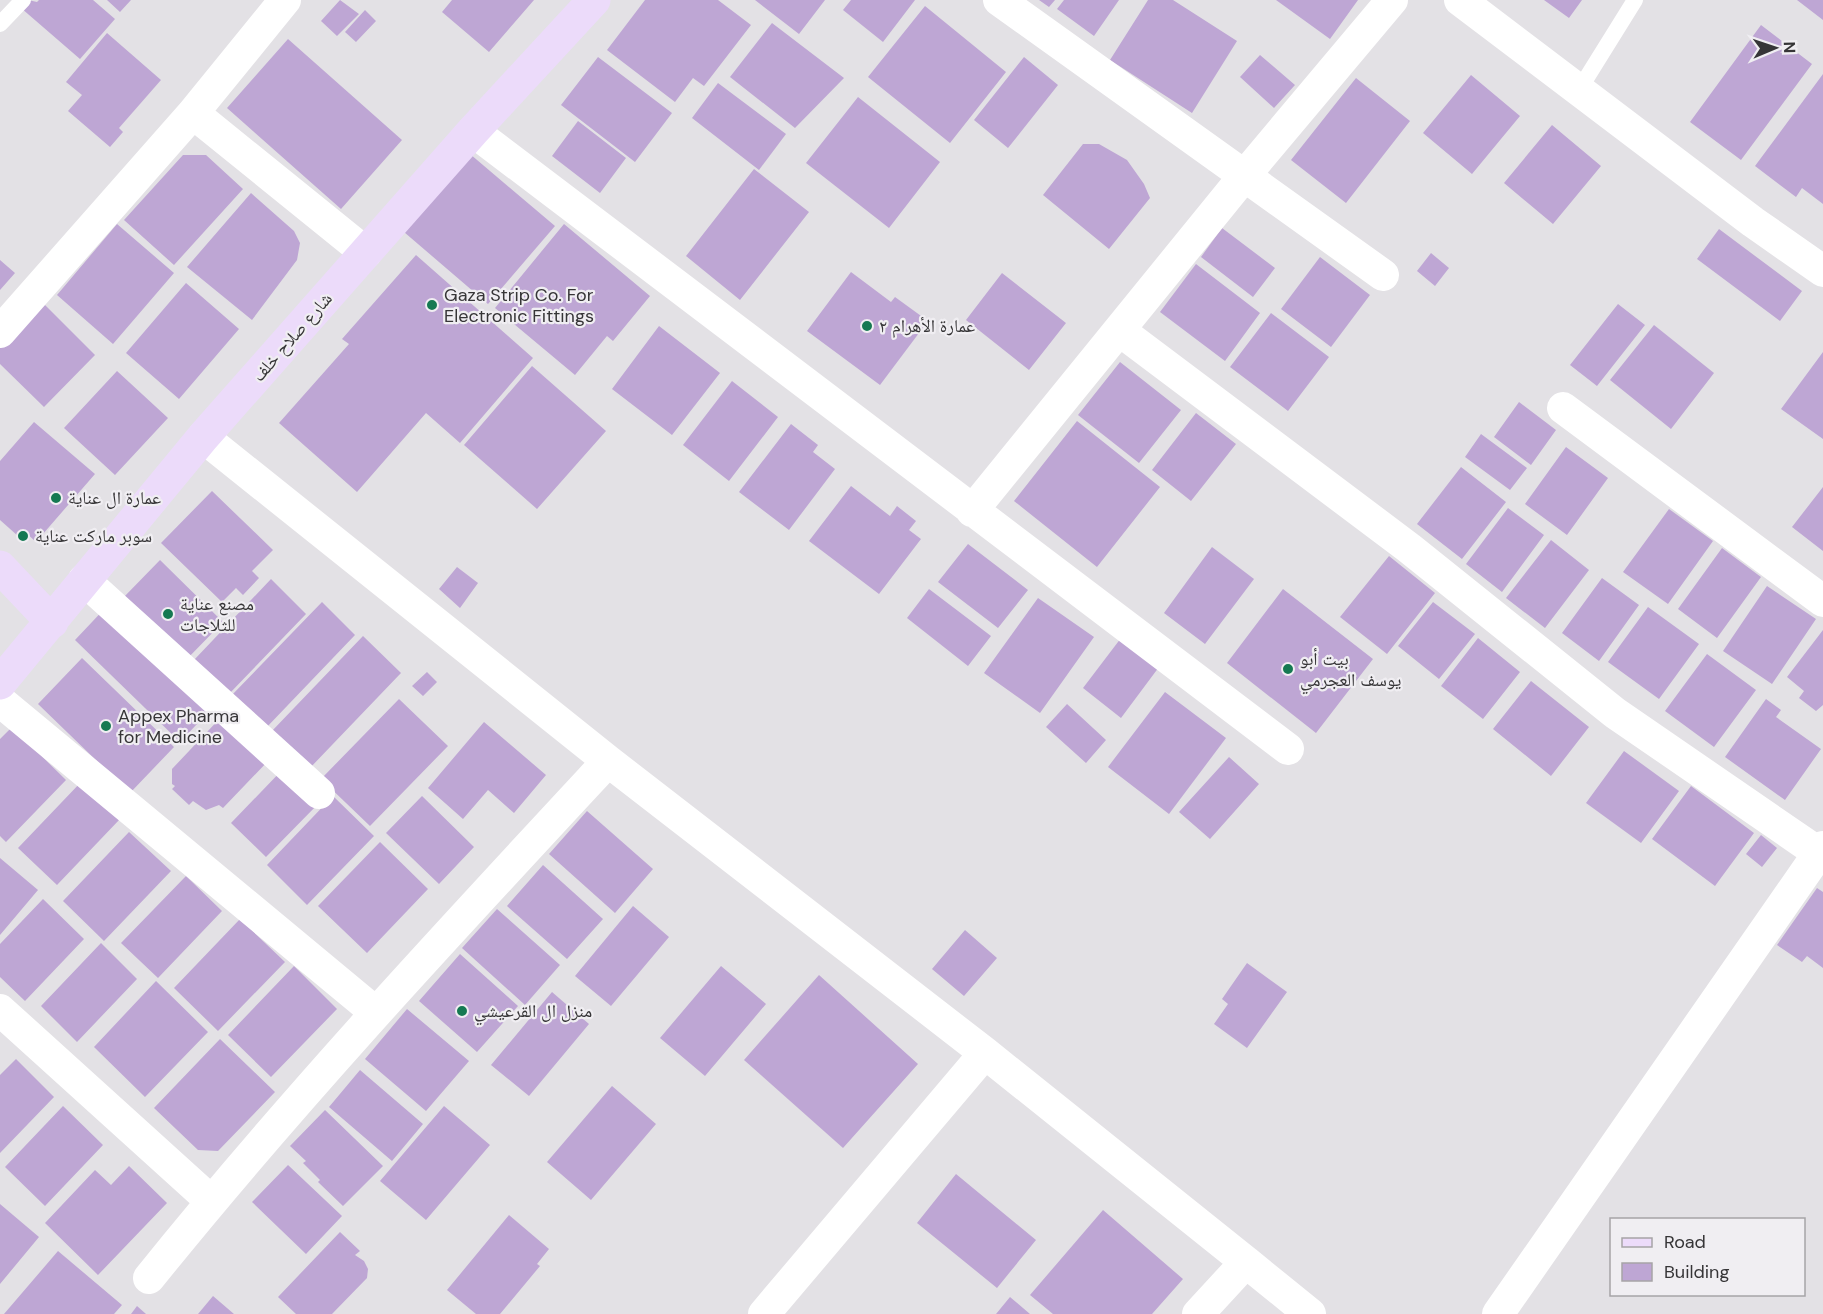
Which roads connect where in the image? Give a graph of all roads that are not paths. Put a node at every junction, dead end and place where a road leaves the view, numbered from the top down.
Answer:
1 (23, 0) edge
2 (594, 0) edge
3 (999, 0) edge
4 (1392, 0) edge
5 (1460, 0) edge
6 (1635, 0) edge
7 (273, 4) edge
8 (0, 24) edge
9 (1579, 90) junction
10 (193, 113) junction
11 (473, 131) junction
12 (1245, 174) junction
13 (366, 253) junction
14 (1823, 271) edge
15 (1383, 275) dead end
16 (1119, 330) junction
17 (0, 332) edge
18 (1563, 408) dead end
19 (203, 437) junction
20 (972, 511) junction
21 (0, 567) edge
22 (84, 580) junction
23 (1823, 601) edge
24 (52, 622) junction
25 (0, 683) edge
26 (0, 701) edge
27 (1288, 749) dead end
28 (608, 761) junction
29 (319, 793) dead end
30 (1822, 852) edge
31 (0, 1010) edge
32 (375, 1012) junction
33 (985, 1053) junction
34 (211, 1201) junction
35 (1246, 1262) junction
36 (149, 1278) dead end
37 (764, 1314) edge
38 (1198, 1314) edge
39 (1310, 1314) edge
40 (1498, 1314) edge

1 - 8 lane
2 - 11 main road, شارع صلاح خلف
3 - 12 street
4 - 12 street
5 - 9 street
6 - 9 lane
7 - 10 street
9 - 14 street
10 - 13 street
10 - 17 street
11 - 13 main road, شارع صلاح خلف
11 - 20 street
12 - 15 street
12 - 16 street
13 - 19 main road, شارع صلاح خلف
16 - 20 street
16 - 30 street
18 - 23 street
19 - 22 main road, شارع صلاح خلف
19 - 28 street
20 - 27 street
21 - 24 main road
22 - 24 main road, شارع صلاح خلف
22 - 29 street
24 - 25 main road, شارع صلاح خلف
26 - 32 street
28 - 32 street
28 - 33 street
30 - 40 street
31 - 34 street
32 - 34 street
33 - 35 street
33 - 37 street
34 - 36 street
35 - 38 street
35 - 39 street

